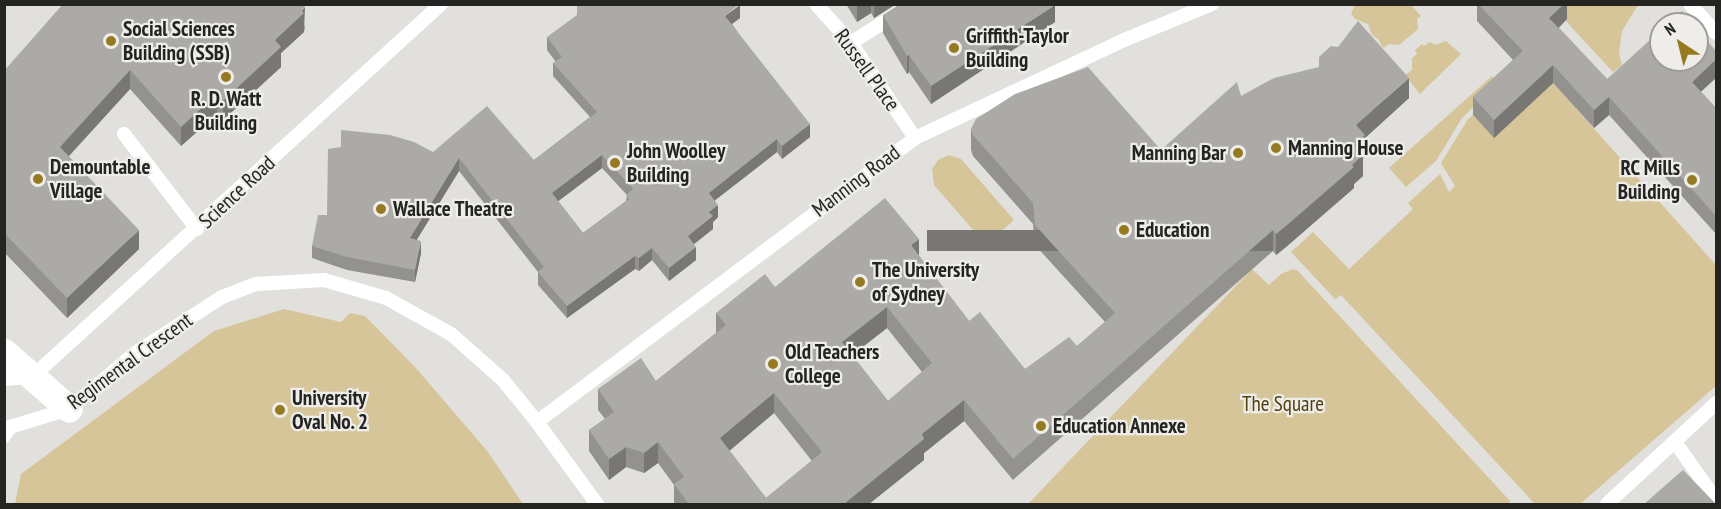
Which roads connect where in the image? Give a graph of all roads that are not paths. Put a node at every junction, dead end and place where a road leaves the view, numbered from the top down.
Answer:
1 (441, 4) edge
2 (816, 4) edge
3 (912, 4) edge
4 (1212, 4) edge
5 (1690, 4) edge
6 (1716, 33) edge
7 (851, 43) junction
8 (124, 134) dead end
9 (915, 138) junction
10 (197, 229) junction
11 (4, 352) edge
12 (32, 377) junction
13 (4, 379) edge
14 (1716, 403) edge
15 (69, 409) junction
16 (537, 422) junction
17 (4, 436) edge
18 (1675, 442) junction
19 (1716, 500) edge
20 (597, 504) edge
21 (1606, 504) edge

1 - 10 lane, Science Road
2 - 7 lane, Russell Place
3 - 7 lane
4 - 9 lane, Manning Road
5 - 6 lane
7 - 9 lane, Russell Place
8 - 10 lane
9 - 16 lane, Manning Road
10 - 12 lane, Science Road
11 - 12 street
12 - 13 lane
12 - 15 street
14 - 18 lane
15 - 16 lane, Regimental Crescent
15 - 17 lane, Regimental Crescent
16 - 20 lane, Regimental Crescent
18 - 19 lane
18 - 21 lane

